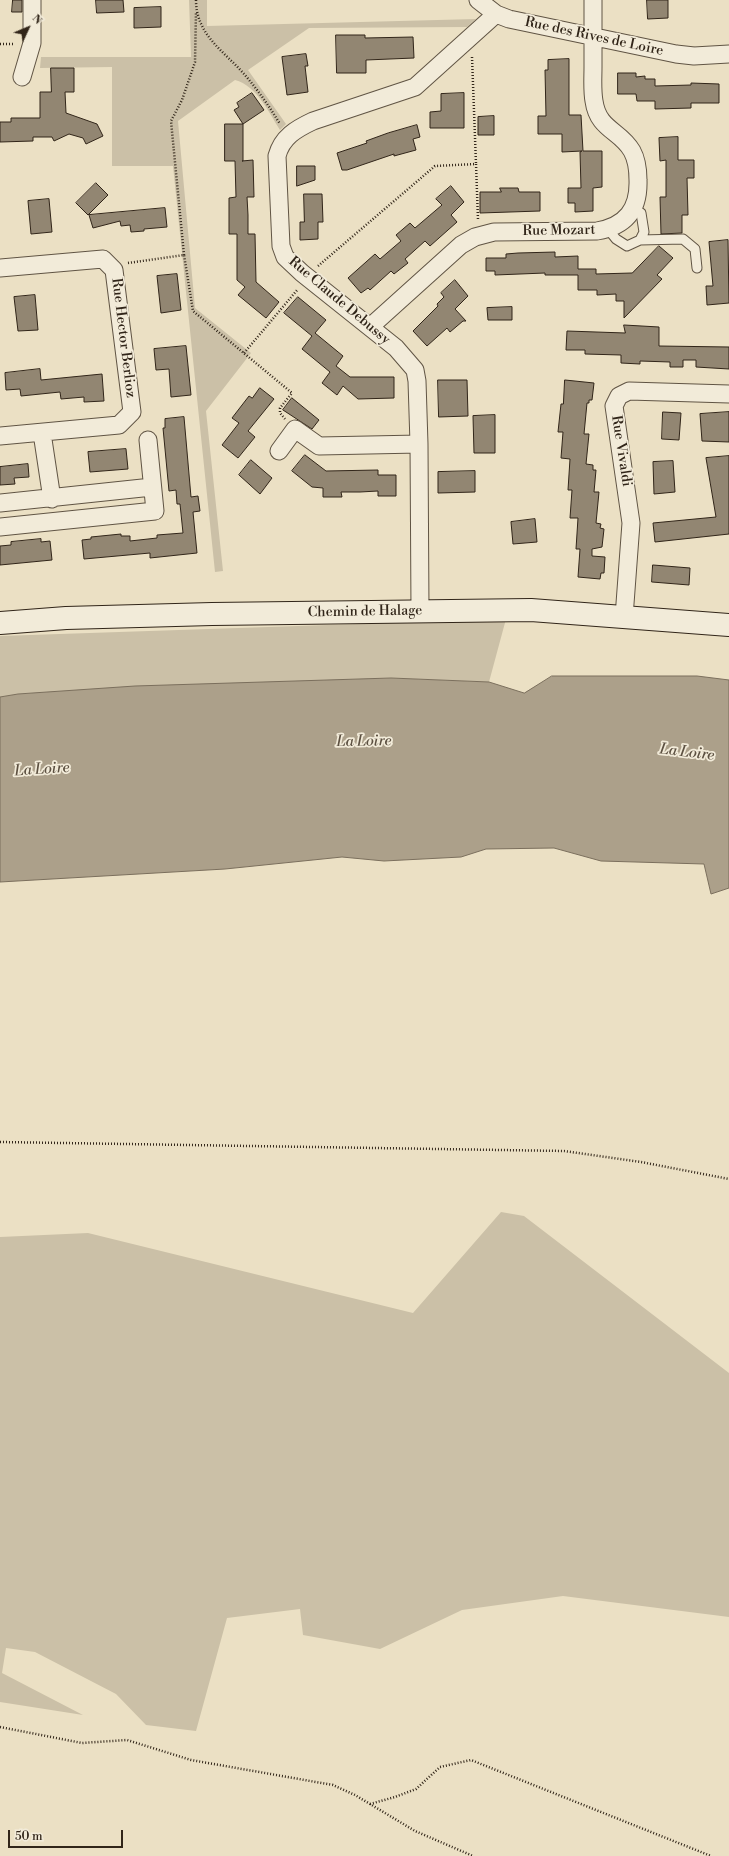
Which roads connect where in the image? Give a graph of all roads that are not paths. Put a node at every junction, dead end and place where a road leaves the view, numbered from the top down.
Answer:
1 (32, 0) edge
2 (478, 0) edge
3 (593, 0) edge
4 (496, 14) junction
5 (593, 37) junction
6 (722, 55) edge
7 (22, 77) dead end
8 (633, 208) junction
9 (608, 229) junction
10 (640, 240) junction
11 (0, 268) edge
12 (697, 268) dead end
13 (370, 327) junction
14 (729, 394) edge
15 (42, 433) junction
16 (0, 436) edge
17 (148, 440) dead end
18 (419, 444) junction
19 (279, 450) dead end
20 (152, 487) junction
21 (52, 499) junction
22 (0, 503) edge
23 (0, 527) edge
24 (420, 611) junction
25 (624, 617) junction
26 (0, 623) edge
27 (729, 625) edge

1 - 7 street
2 - 4 street, Rue des Rives de Loire
3 - 5 street, Rue Mozart
4 - 5 street, Rue des Rives de Loire
4 - 13 street, Rue Claude Debussy
5 - 6 street, Rue des Rives de Loire
5 - 8 street, Rue Mozart
8 - 9 street, Rue Mozart
8 - 10 lane
9 - 10 lane
9 - 13 street, Rue Mozart
10 - 12 lane
11 - 15 street, Rue Hector Berlioz
13 - 18 street, Rue Claude Debussy
14 - 25 street, Rue Vivaldi
15 - 16 street, Rue Hector Berlioz
15 - 21 street
17 - 20 street
18 - 19 street
18 - 24 street, Rue Claude Debussy
20 - 21 street
20 - 23 street
21 - 22 street
24 - 25 main road, Chemin de Halage
24 - 26 main road, Chemin de Halage
25 - 27 main road, Chemin de Halage

